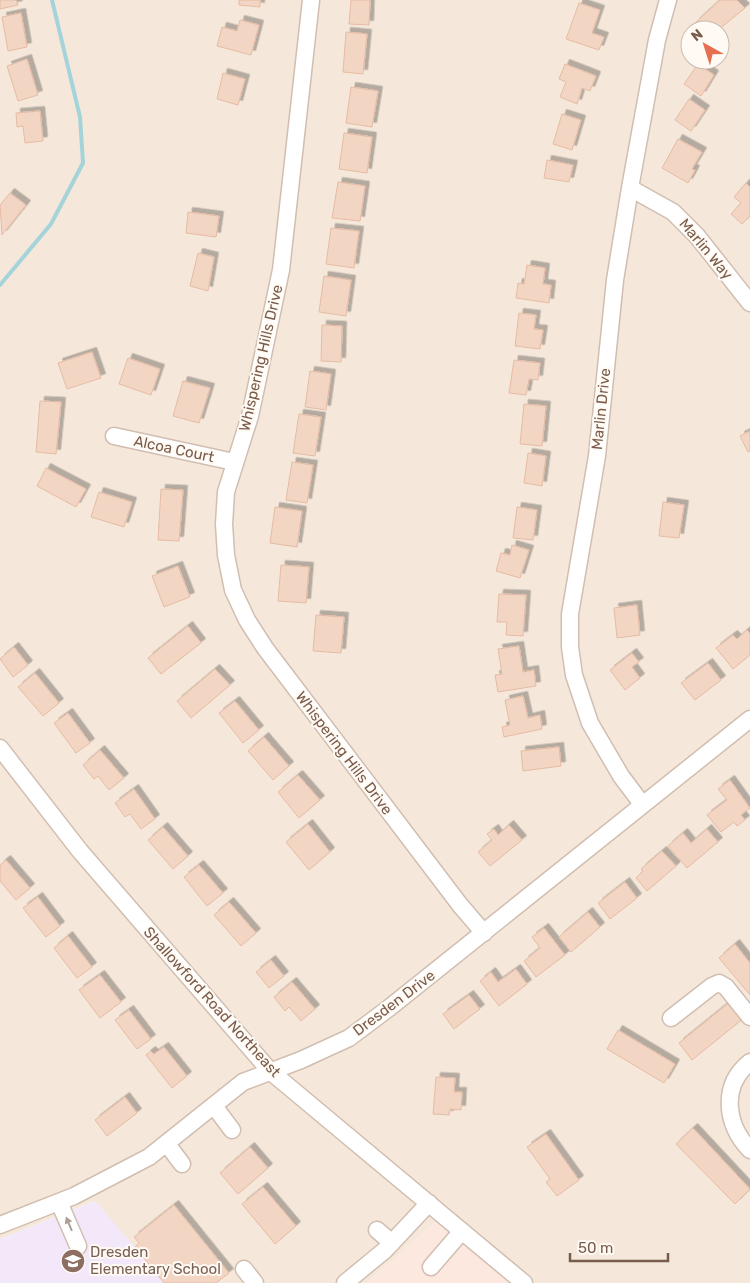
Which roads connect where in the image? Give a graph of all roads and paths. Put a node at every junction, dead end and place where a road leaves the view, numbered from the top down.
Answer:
1 (311, 0) edge
2 (668, 0) edge
3 (630, 188) junction
4 (750, 303) edge
5 (114, 436) dead end
6 (234, 462) junction
7 (750, 718) edge
8 (0, 748) edge
9 (642, 804) junction
10 (484, 933) junction
11 (750, 1017) edge
12 (671, 1018) dead end
13 (750, 1062) edge
14 (270, 1071) junction
15 (214, 1106) junction
16 (232, 1130) dead end
17 (166, 1144) junction
18 (750, 1150) edge
19 (182, 1164) dead end
20 (59, 1202) junction
21 (429, 1203) junction
22 (0, 1225) edge
23 (377, 1230) dead end
24 (462, 1231) junction
25 (392, 1243) junction
26 (78, 1246) dead end
27 (430, 1267) dead end
28 (244, 1269) dead end
29 (255, 1283) edge
30 (345, 1283) edge
31 (524, 1283) edge

1 - 6 street, Whispering Hills Drive
2 - 3 street, Marlin Drive
3 - 4 street, Marlin Way
3 - 9 street, Marlin Drive
5 - 6 street, Alcoa Court
6 - 10 street, Whispering Hills Drive
7 - 9 street, Dresden Drive
8 - 14 street, Shallowford Road Northeast
9 - 10 street, Dresden Drive
10 - 14 street, Dresden Drive
11 - 12 street
13 - 18 street
14 - 15 street, Dresden Drive
14 - 21 street, Shallowford Road Northeast
15 - 16 street
15 - 17 street, Dresden Drive
17 - 19 street
17 - 20 street, Dresden Drive
20 - 22 street, Dresden Drive
26 -> 20 street
21 - 24 street, Shallowford Road Northeast
21 - 25 street
23 - 25 street
24 - 27 street
24 - 31 street, Shallowford Road Northeast
25 - 30 street
28 - 29 street

